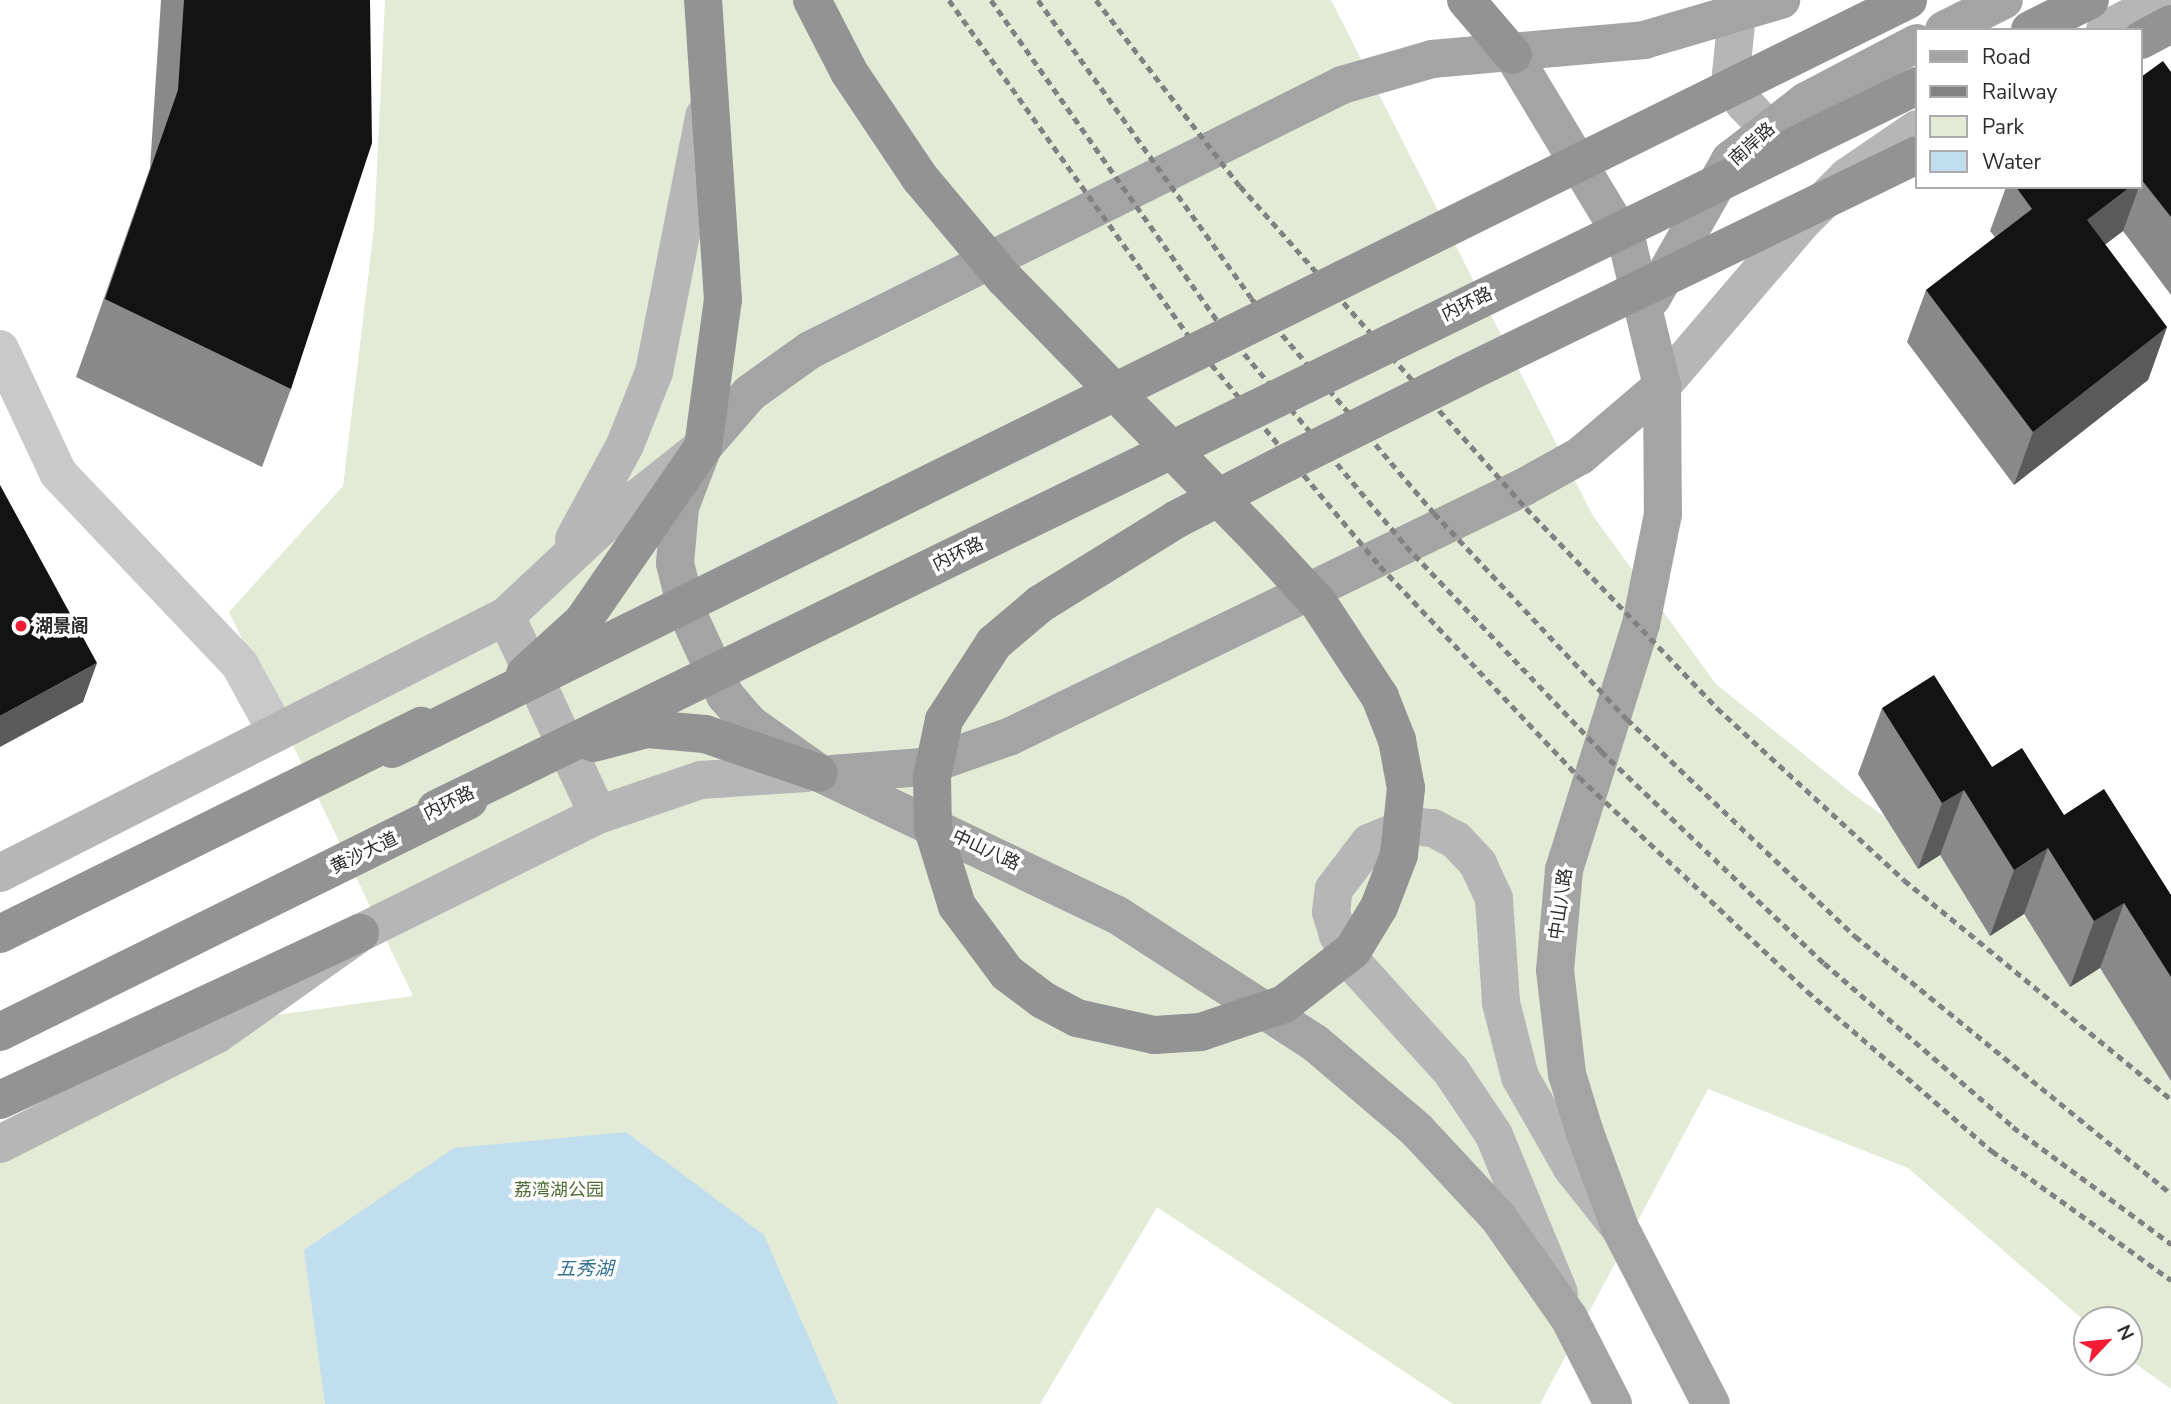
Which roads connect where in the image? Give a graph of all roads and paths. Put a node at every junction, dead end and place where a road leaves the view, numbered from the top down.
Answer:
1 (703, 0) edge
2 (812, 0) edge
3 (1466, 0) edge
4 (1781, 0) edge
5 (1908, 0) edge
6 (2004, 0) edge
7 (2090, 0) edge
8 (2164, 0) edge
9 (1737, 14) junction
10 (2171, 24) edge
11 (1948, 28) edge
12 (2034, 28) edge
13 (2109, 28) edge
14 (2143, 39) edge
15 (1916, 44) edge
16 (1513, 55) junction
17 (710, 79) junction
18 (1916, 86) edge
19 (1767, 128) junction
20 (1916, 130) edge
21 (1916, 155) edge
22 (1647, 306) junction
23 (0, 349) edge
24 (654, 372) junction
25 (1662, 386) junction
26 (703, 447) junction
27 (1218, 498) edge
28 (1218, 498) edge
29 (1218, 498) edge
30 (1218, 498) edge
31 (629, 505) junction
32 (548, 579) junction
33 (506, 616) junction
34 (583, 621) junction
35 (532, 669) junction
36 (277, 733) junction
37 (570, 751) junction
38 (819, 773) junction
39 (598, 815) junction
40 (0, 873) edge
41 (360, 933) junction
42 (0, 934) edge
43 (0, 941) edge
44 (0, 1024) edge
45 (0, 1032) edge
46 (3, 1098) edge
47 (0, 1144) edge
48 (1620, 1228) junction
49 (1569, 1318) junction
50 (1614, 1404) edge
51 (1711, 1404) edge

1 - 17 highway
2 - 27 highway, bridge
3 - 16 highway
4 - 9 main road
5 - 43 highway, bridge
6 - 11 main road
7 - 12 highway
8 - 13 main road
9 - 16 main road
9 - 19 main road
10 - 14 highway
15 - 19 main road, 南岸路
16 - 22 main road, 中山八路
16 - 26 main road
17 - 24 main road
17 - 26 highway
18 - 44 highway, 内环路, bridge
19 - 22 main road, 南岸路
20 - 25 main road
21 - 30 highway, bridge
22 - 25 main road, 中山八路
23 - 36 street
24 - 31 main road
24 - 32 main road
25 - 38 main road
25 - 48 main road, 中山八路
26 - 31 main road
26 - 34 highway
26 - 38 main road, 中山八路
28 - 29 highway, bridge
31 - 32 main road
31 - 34 main road
32 - 33 main road
33 - 35 main road
33 - 36 main road
34 - 35 highway
35 - 37 main road
35 - 42 highway
36 - 40 main road
37 - 38 highway, 黄沙大道
37 - 39 main road
37 - 45 highway, 黄沙大道
38 - 39 main road
38 - 49 main road, 中山八路
39 - 41 main road
41 - 46 highway
41 - 47 main road
48 - 49 main road
48 - 51 main road, 中山八路
49 - 50 main road, 中山八路

